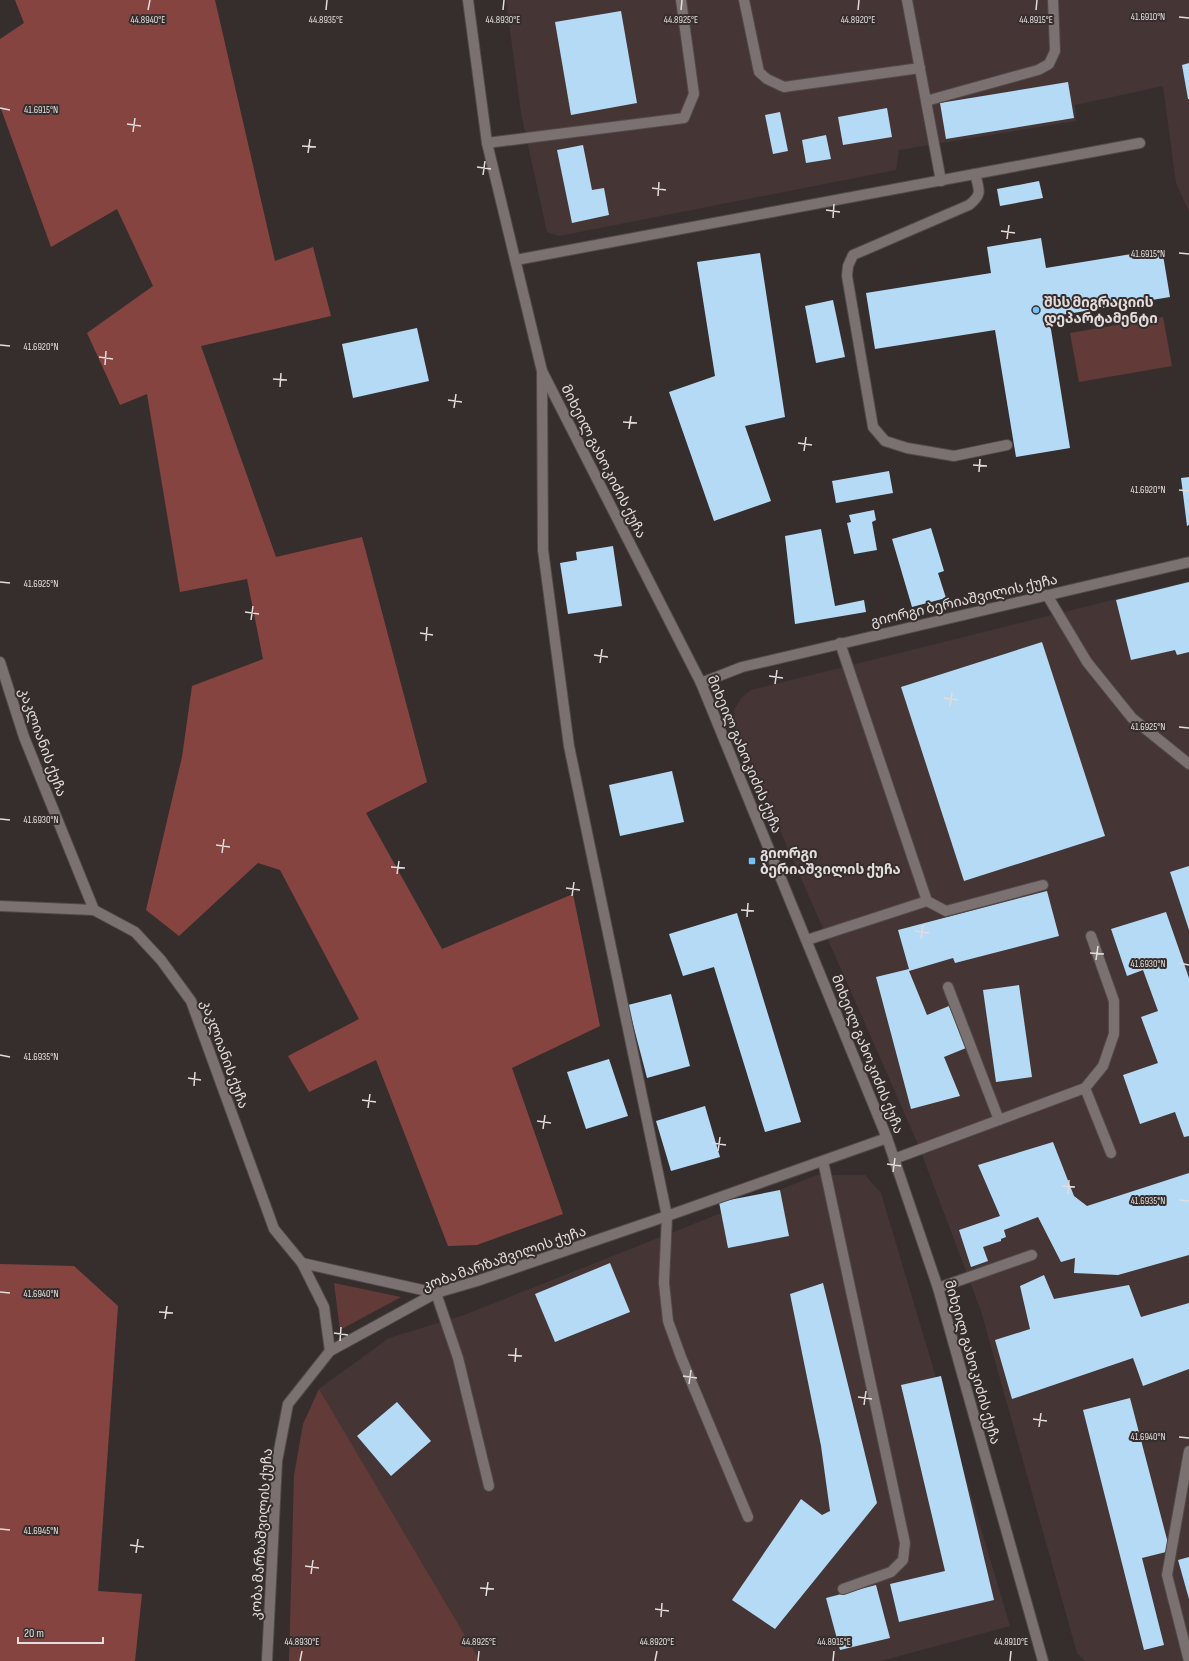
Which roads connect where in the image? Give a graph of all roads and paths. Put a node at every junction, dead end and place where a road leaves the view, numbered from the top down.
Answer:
1 (468, 0) edge
2 (681, 0) edge
3 (744, 0) edge
4 (907, 0) edge
5 (1053, 0) edge
6 (920, 68) junction
7 (926, 101) junction
8 (487, 143) junction
9 (1140, 143) dead end
10 (975, 174) junction
11 (942, 180) junction
12 (516, 260) junction
13 (542, 371) junction
14 (1007, 445) dead end
15 (1189, 562) edge
16 (1047, 595) junction
17 (840, 643) junction
18 (0, 662) edge
19 (700, 683) junction
20 (1189, 764) edge
21 (1043, 885) dead end
22 (927, 901) junction
23 (0, 906) edge
24 (94, 910) junction
25 (1092, 936) dead end
26 (807, 940) junction
27 (948, 987) dead end
28 (1084, 1088) junction
29 (999, 1120) junction
30 (887, 1138) junction
31 (1111, 1153) dead end
32 (894, 1159) junction
33 (823, 1161) junction
34 (667, 1216) junction
35 (1032, 1255) dead end
36 (302, 1263) junction
37 (938, 1288) junction
38 (436, 1293) junction
39 (330, 1351) junction
40 (1189, 1450) edge
41 (489, 1486) dead end
42 (748, 1518) dead end
43 (843, 1589) dead end
44 (267, 1661) edge
45 (1043, 1661) edge
46 (1189, 1661) edge

1 - 8 street, მიხეილ გახოკიძის ქუჩა
2 - 8 street
3 - 6 street
4 - 6 street
5 - 7 street
6 - 7 street
7 - 11 street
8 - 12 street, მიხეილ გახოკიძის ქუჩა
9 - 10 street
10 - 11 street
10 - 14 street
11 - 12 street
12 - 13 street, მიხეილ გახოკიძის ქუჩა
13 - 19 street, მიხეილ გახოკიძის ქუჩა
13 - 34 street
15 - 16 street, გიორგი ბერიაშვილის ქუჩა
16 - 17 street, გიორგი ბერიაშვილის ქუჩა
16 - 20 street
17 - 19 street, გიორგი ბერიაშვილის ქუჩა
17 - 22 street
18 - 24 street, კაკლიანის ქუჩა
19 - 26 street, მიხეილ გახოკიძის ქუჩა
21 - 22 street
22 - 26 street
23 - 24 street
24 - 36 street, კაკლიანის ქუჩა
25 - 28 street
26 - 30 street, მიხეილ გახოკიძის ქუჩა
27 - 29 street
28 - 29 street
28 - 31 street
29 - 32 street
30 - 32 street, მიხეილ გახოკიძის ქუჩა
30 - 33 street, კობა მარზაშვილის ქუჩა
32 - 37 street, მიხეილ გახოკიძის ქუჩა
33 - 34 street, კობა მარზაშვილის ქუჩა
33 - 43 street
34 - 38 street, კობა მარზაშვილის ქუჩა
34 - 42 street
35 - 37 street
36 - 38 street
36 - 39 street, კაკლიანის ქუჩა
37 - 45 street, მიხეილ გახოკიძის ქუჩა
38 - 39 street, კობა მარზაშვილის ქუჩა
38 - 41 street
39 - 44 street, კობა მარზაშვილის ქუჩა
40 - 46 street

